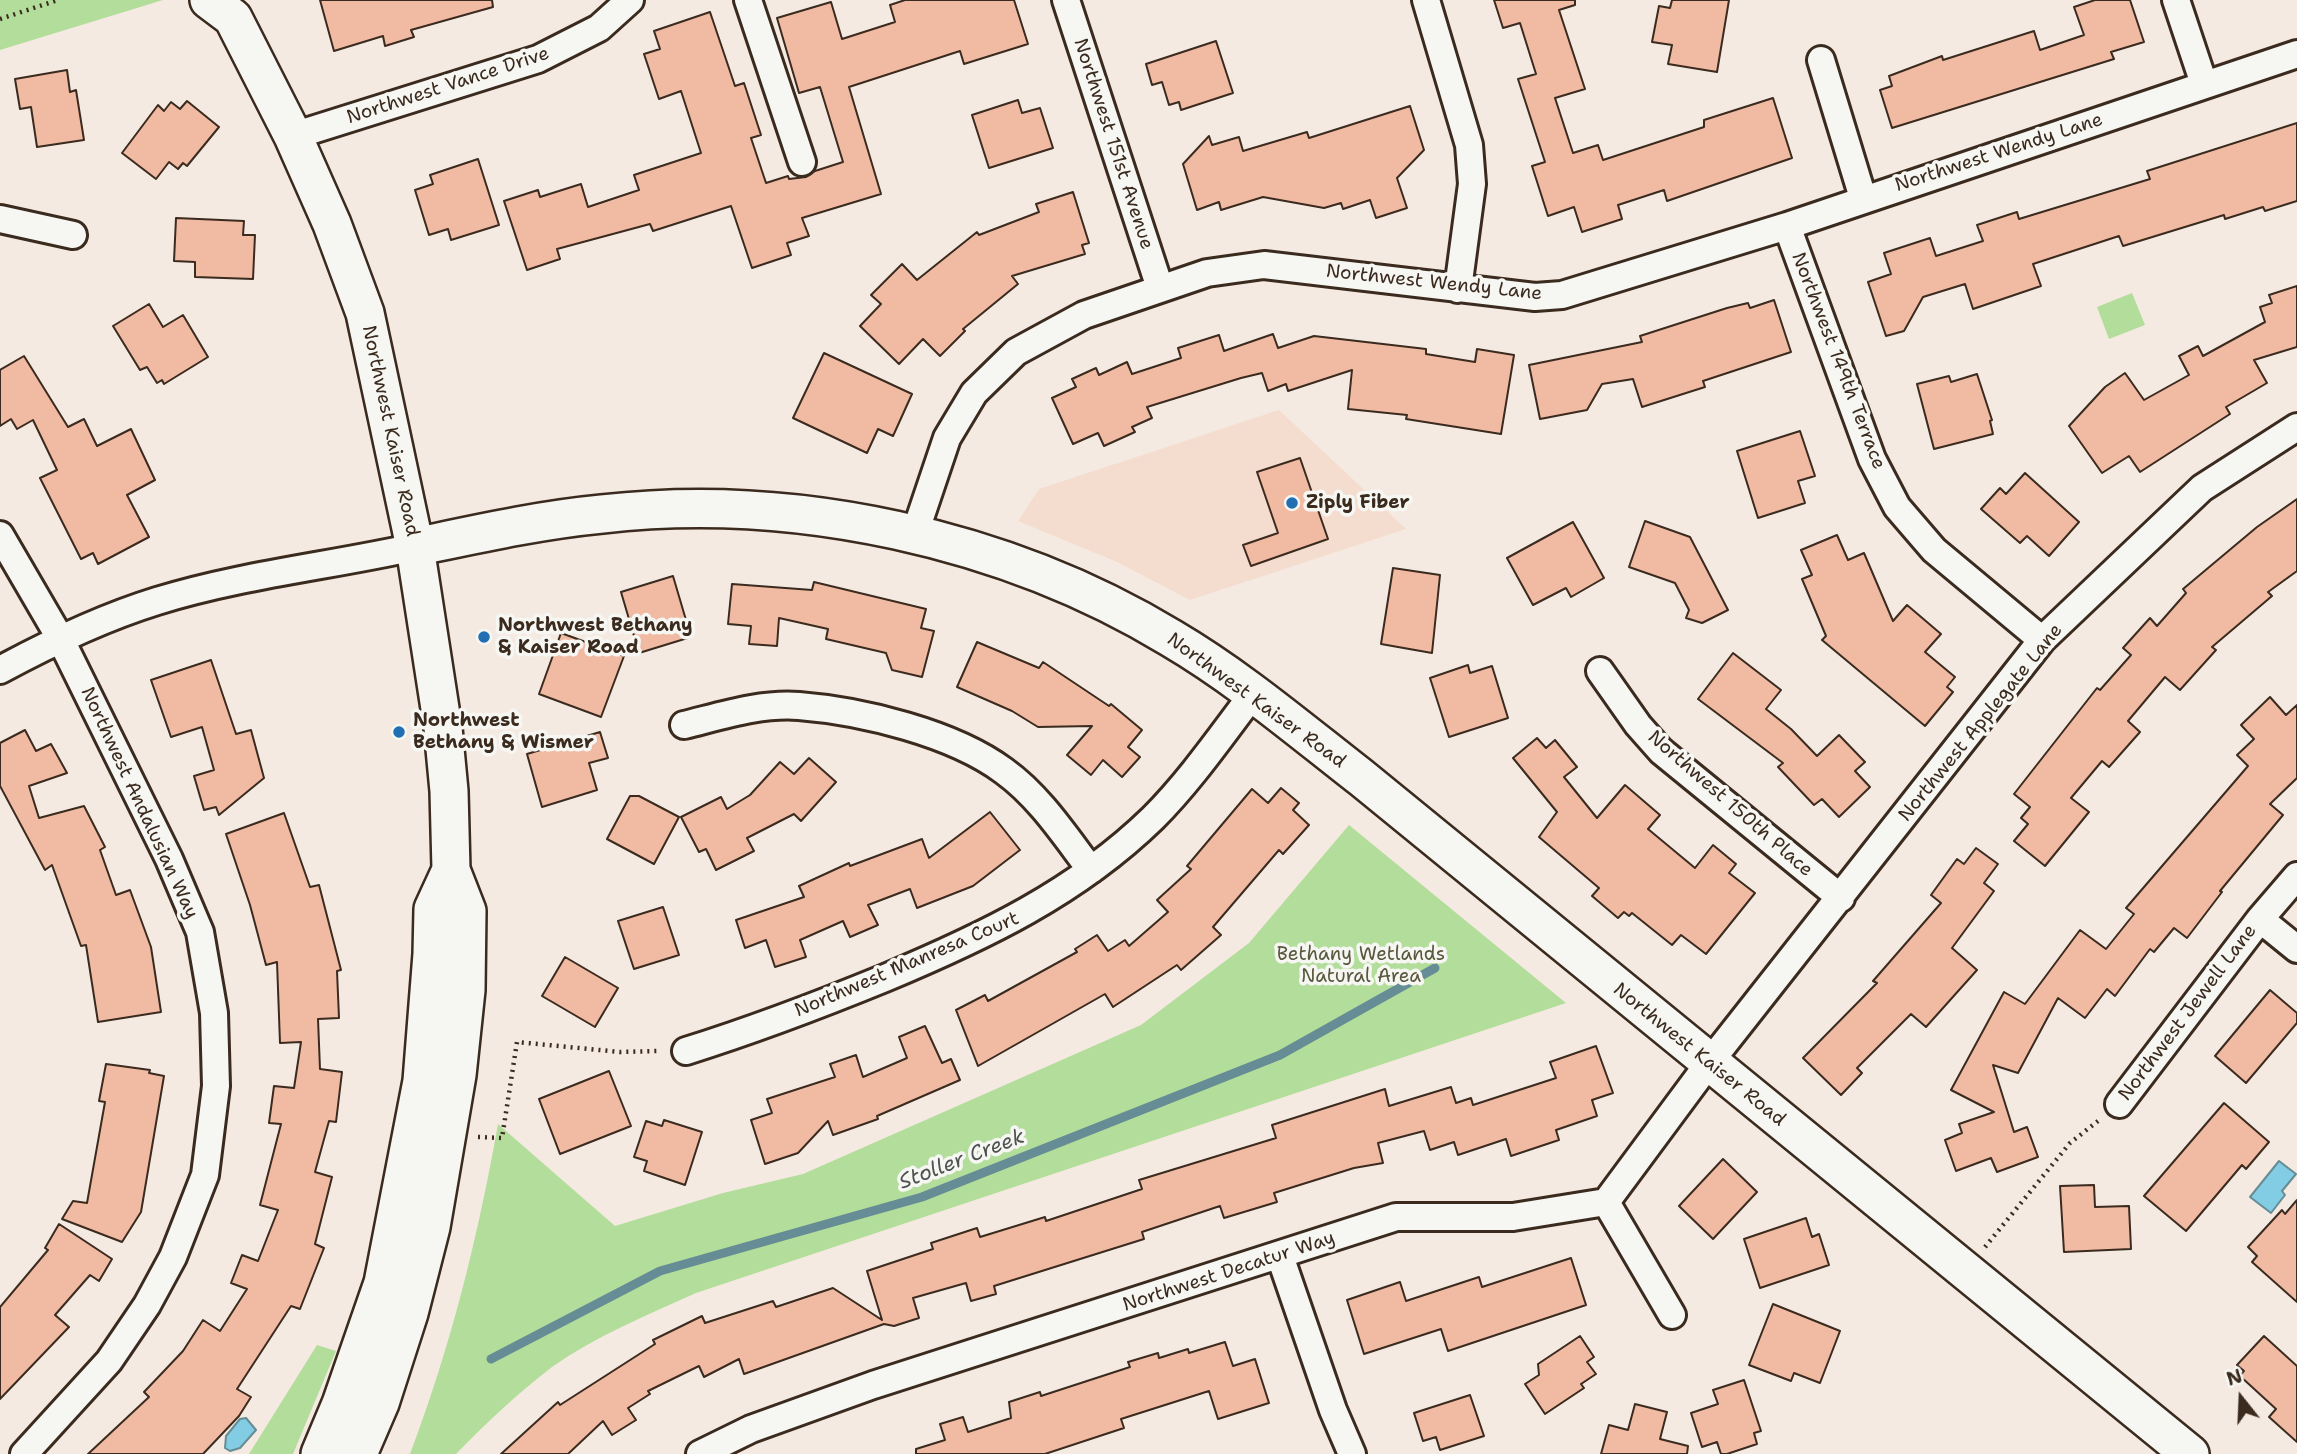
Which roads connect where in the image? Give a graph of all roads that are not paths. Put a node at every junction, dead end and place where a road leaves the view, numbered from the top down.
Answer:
1 (630, 0) edge
2 (748, 0) edge
3 (1066, 0) edge
4 (1426, 0) edge
5 (2176, 0) edge
6 (225, 6) edge
7 (2297, 54) edge
8 (1821, 60) dead end
9 (2204, 84) junction
10 (293, 136) junction
11 (802, 162) dead end
12 (1863, 198) junction
13 (0, 219) edge
14 (1787, 226) junction
15 (73, 235) dead end
16 (1160, 288) junction
17 (1458, 289) junction
18 (2297, 427) edge
19 (0, 535) edge
20 (915, 536) junction
21 (415, 547) junction
22 (60, 638) junction
23 (2042, 640) junction
24 (0, 670) edge
25 (1601, 671) dead end
26 (1253, 694) junction
27 (684, 725) dead end
28 (451, 870) junction
29 (1091, 870) junction
30 (2297, 876) edge
31 (1841, 898) junction
32 (2260, 919) junction
33 (2297, 949) edge
34 (686, 1051) road end
35 (1709, 1063) junction
36 (2119, 1104) road end
37 (1606, 1202) junction
38 (1280, 1256) junction
39 (1672, 1315) dead end
40 (24, 1454) edge
41 (320, 1454) edge
42 (358, 1454) edge
43 (700, 1454) edge
44 (1352, 1454) edge
45 (2190, 1454) edge

1 - 10 street, Northwest Vance Drive
2 - 11 street
3 - 16 street, Northwest 151st Avenue
4 - 17 street
5 - 9 street
6 - 10 main road, Northwest Kaiser Road
7 - 9 street, Northwest Wendy Lane
8 - 12 street
9 - 12 street, Northwest Wendy Lane
10 - 21 main road, Northwest Kaiser Road
12 - 14 street, Northwest Wendy Lane
13 - 15 street
14 - 17 street, Northwest Wendy Lane
14 - 23 street, Northwest 149th Terrace
16 - 17 street, Northwest Wendy Lane
16 - 20 street, Northwest Wendy Lane
18 - 23 street, Northwest Applegate Lane
19 - 22 street, Northwest Andalusian Way
20 - 21 main road, Northwest Kaiser Road
20 - 26 main road, Northwest Kaiser Road
21 - 22 street
21 - 28 main road
22 - 24 street
22 - 40 street, Northwest Andalusian Way
23 - 31 street, Northwest Applegate Lane
25 - 31 street, Northwest 150th Place
26 - 29 street, Northwest Manresa Court
26 - 35 main road, Northwest Kaiser Road
27 - 29 street
28 - 41 main road
28 - 42 main road
29 - 34 street, Northwest Manresa Court
30 - 32 street, Northwest Jewell Lane
31 - 35 street, Northwest Applegate Lane
32 - 33 street
32 - 36 street, Northwest Jewell Lane
35 - 37 street
35 - 45 main road, Northwest Kaiser Road
37 - 38 street, Northwest Decatur Way
37 - 39 street
38 - 43 street, Northwest Decatur Way
38 - 44 street

